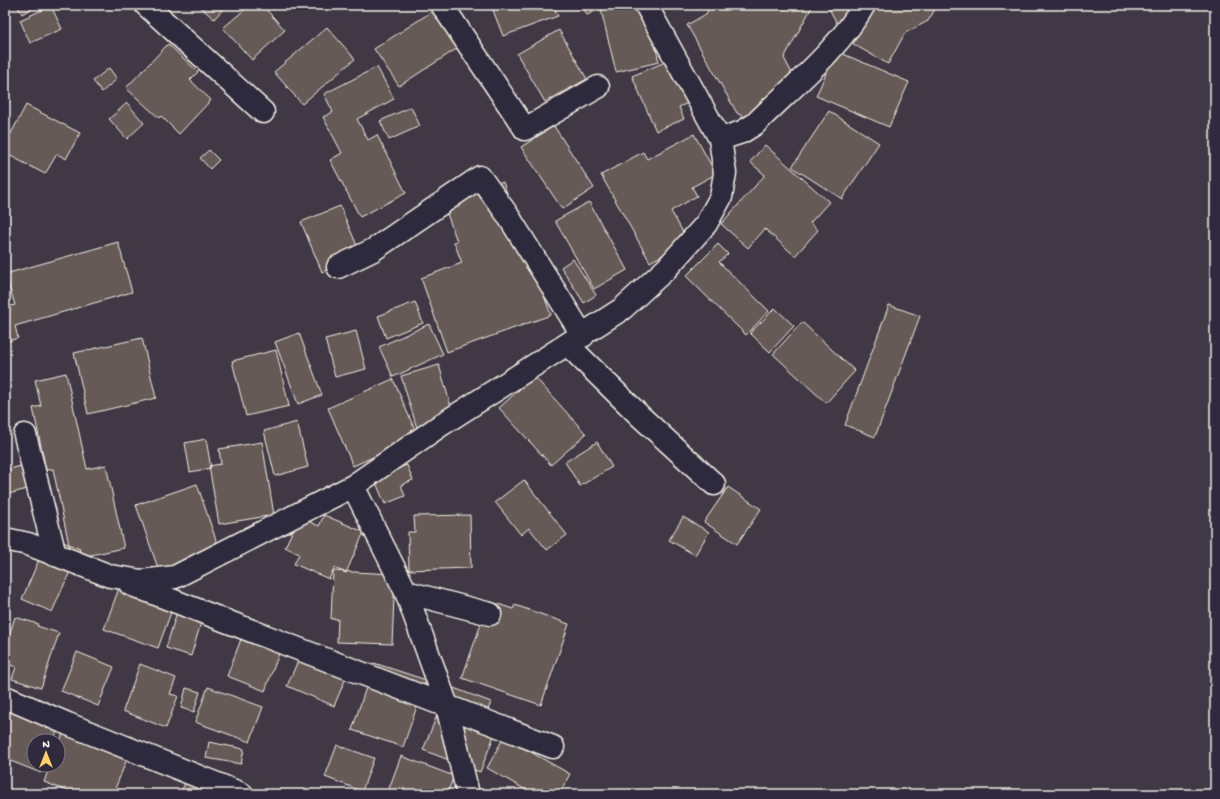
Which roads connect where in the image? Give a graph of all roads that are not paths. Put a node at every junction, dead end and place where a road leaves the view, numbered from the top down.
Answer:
1 (146, 5) edge
2 (442, 5) edge
3 (646, 5) edge
4 (864, 5) edge
5 (598, 87) dead end
6 (263, 112) dead end
7 (720, 138) junction
8 (338, 267) dead end
9 (575, 340) junction
10 (25, 435) dead end
11 (714, 484) dead end
12 (353, 486) junction
13 (5, 539) edge
14 (55, 555) junction
15 (110, 576) junction
16 (406, 592) junction
17 (490, 614) dead end
18 (5, 697) edge
19 (446, 706) junction
20 (553, 747) dead end
21 (242, 794) edge
22 (468, 794) edge

1 - 6 street
2 - 5 street
3 - 7 street
4 - 7 street
7 - 9 street
8 - 9 street
9 - 11 street
9 - 12 street
10 - 14 street
12 - 15 street
12 - 16 street
13 - 14 street
14 - 15 street
15 - 19 street
16 - 17 street
16 - 19 street
18 - 21 street
19 - 20 street
19 - 22 street

